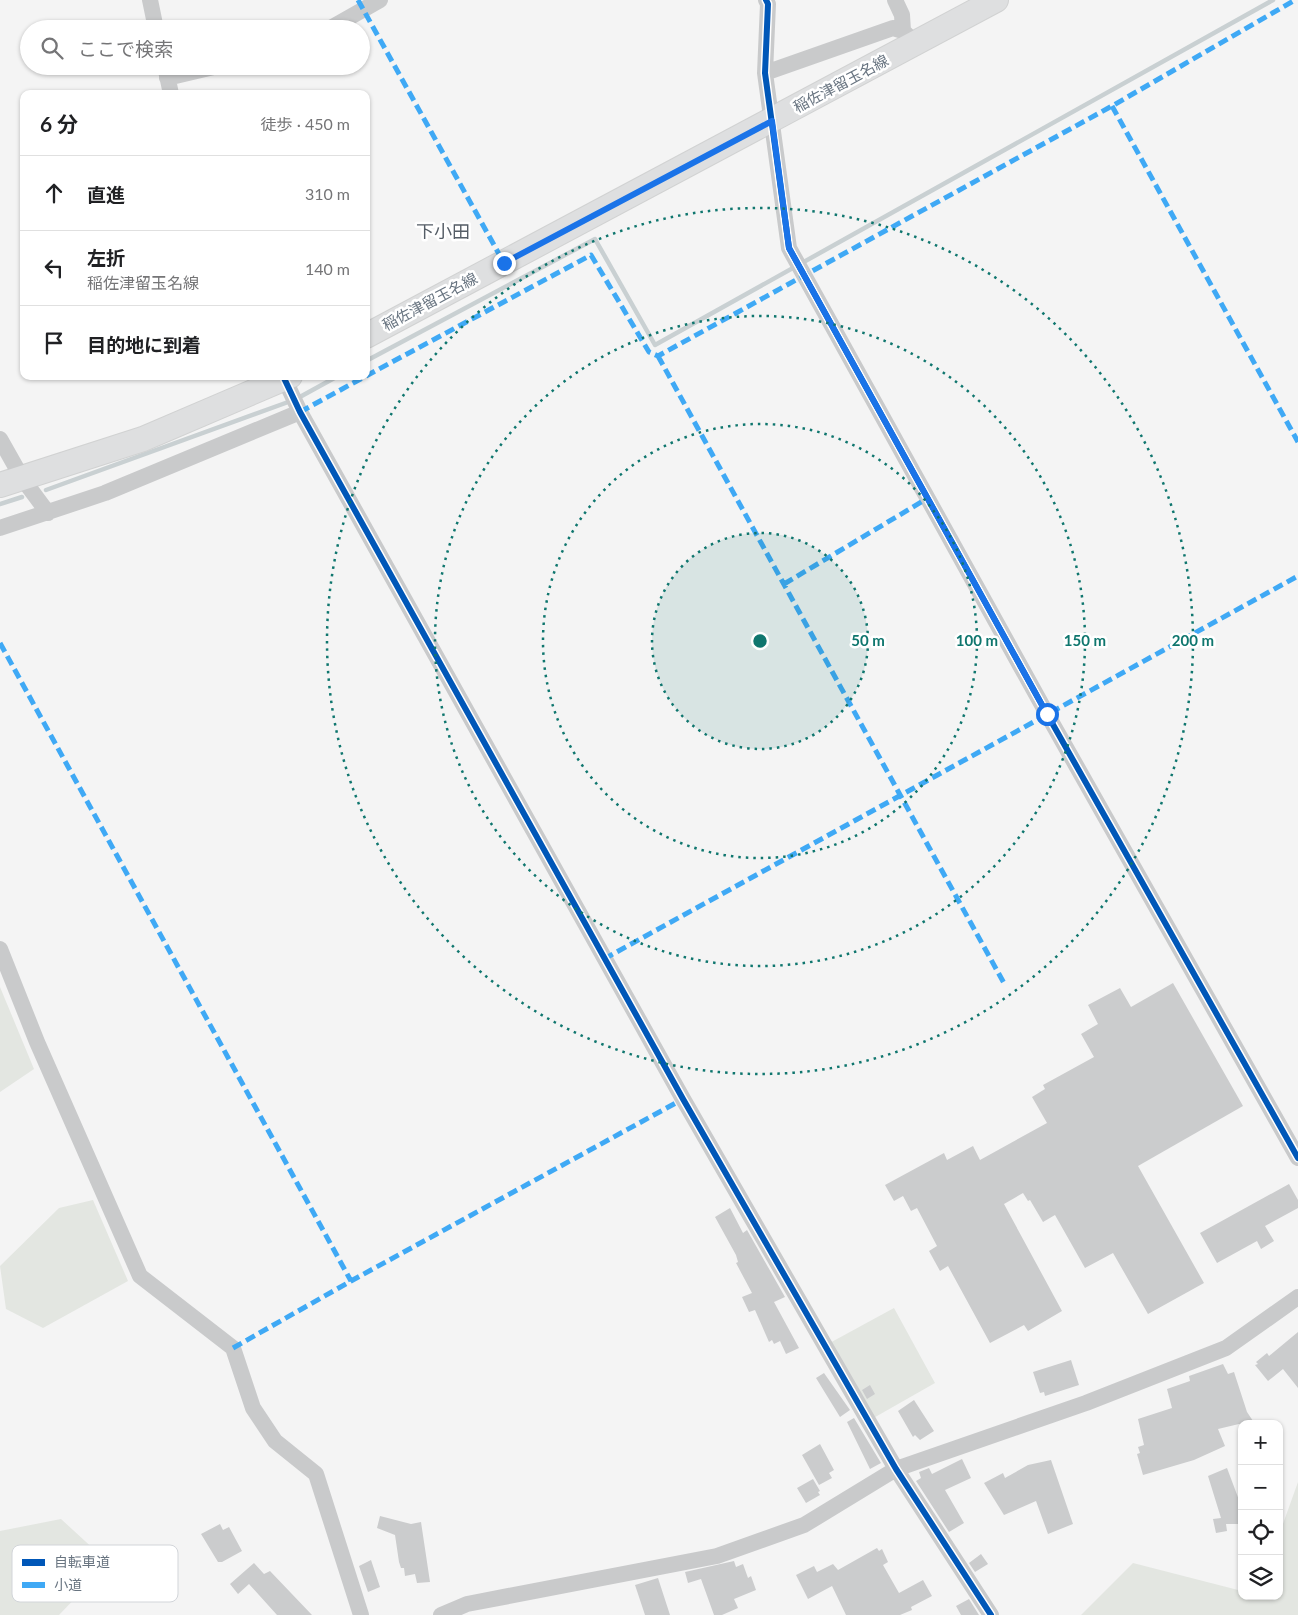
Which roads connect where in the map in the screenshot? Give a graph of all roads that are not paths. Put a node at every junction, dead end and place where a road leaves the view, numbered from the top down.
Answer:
1 (150, 0) edge
2 (380, 0) edge
3 (766, 0) edge
4 (996, 0) edge
5 (901, 5) edge
6 (154, 20) edge
7 (345, 20) edge
8 (909, 38) junction
9 (765, 72) junction
10 (183, 75) edge
11 (168, 79) edge
12 (772, 121) junction
13 (370, 334) edge
14 (284, 380) edge
15 (286, 380) edge
16 (300, 412) junction
17 (0, 439) edge
18 (22, 478) junction
19 (0, 484) edge
20 (48, 512) junction
21 (0, 528) edge
22 (0, 949) edge
23 (1298, 1158) edge
24 (1298, 1296) edge
25 (896, 1469) junction
26 (361, 1615) edge
27 (441, 1615) edge
28 (991, 1615) edge

1 - 6 street
2 - 7 street
3 - 9 street
4 - 8 main road, 稲佐津留玉名線
5 - 8 street
8 - 9 street
8 - 12 main road, 稲佐津留玉名線
9 - 12 street
10 - 11 street
12 - 13 main road, 稲佐津留玉名線
12 - 23 street
14 - 18 main road
15 - 16 street
16 - 20 street
16 - 25 street
17 - 18 street
18 - 19 main road
18 - 20 street
20 - 21 street
22 - 26 street
24 - 25 street
25 - 27 street
25 - 28 street

